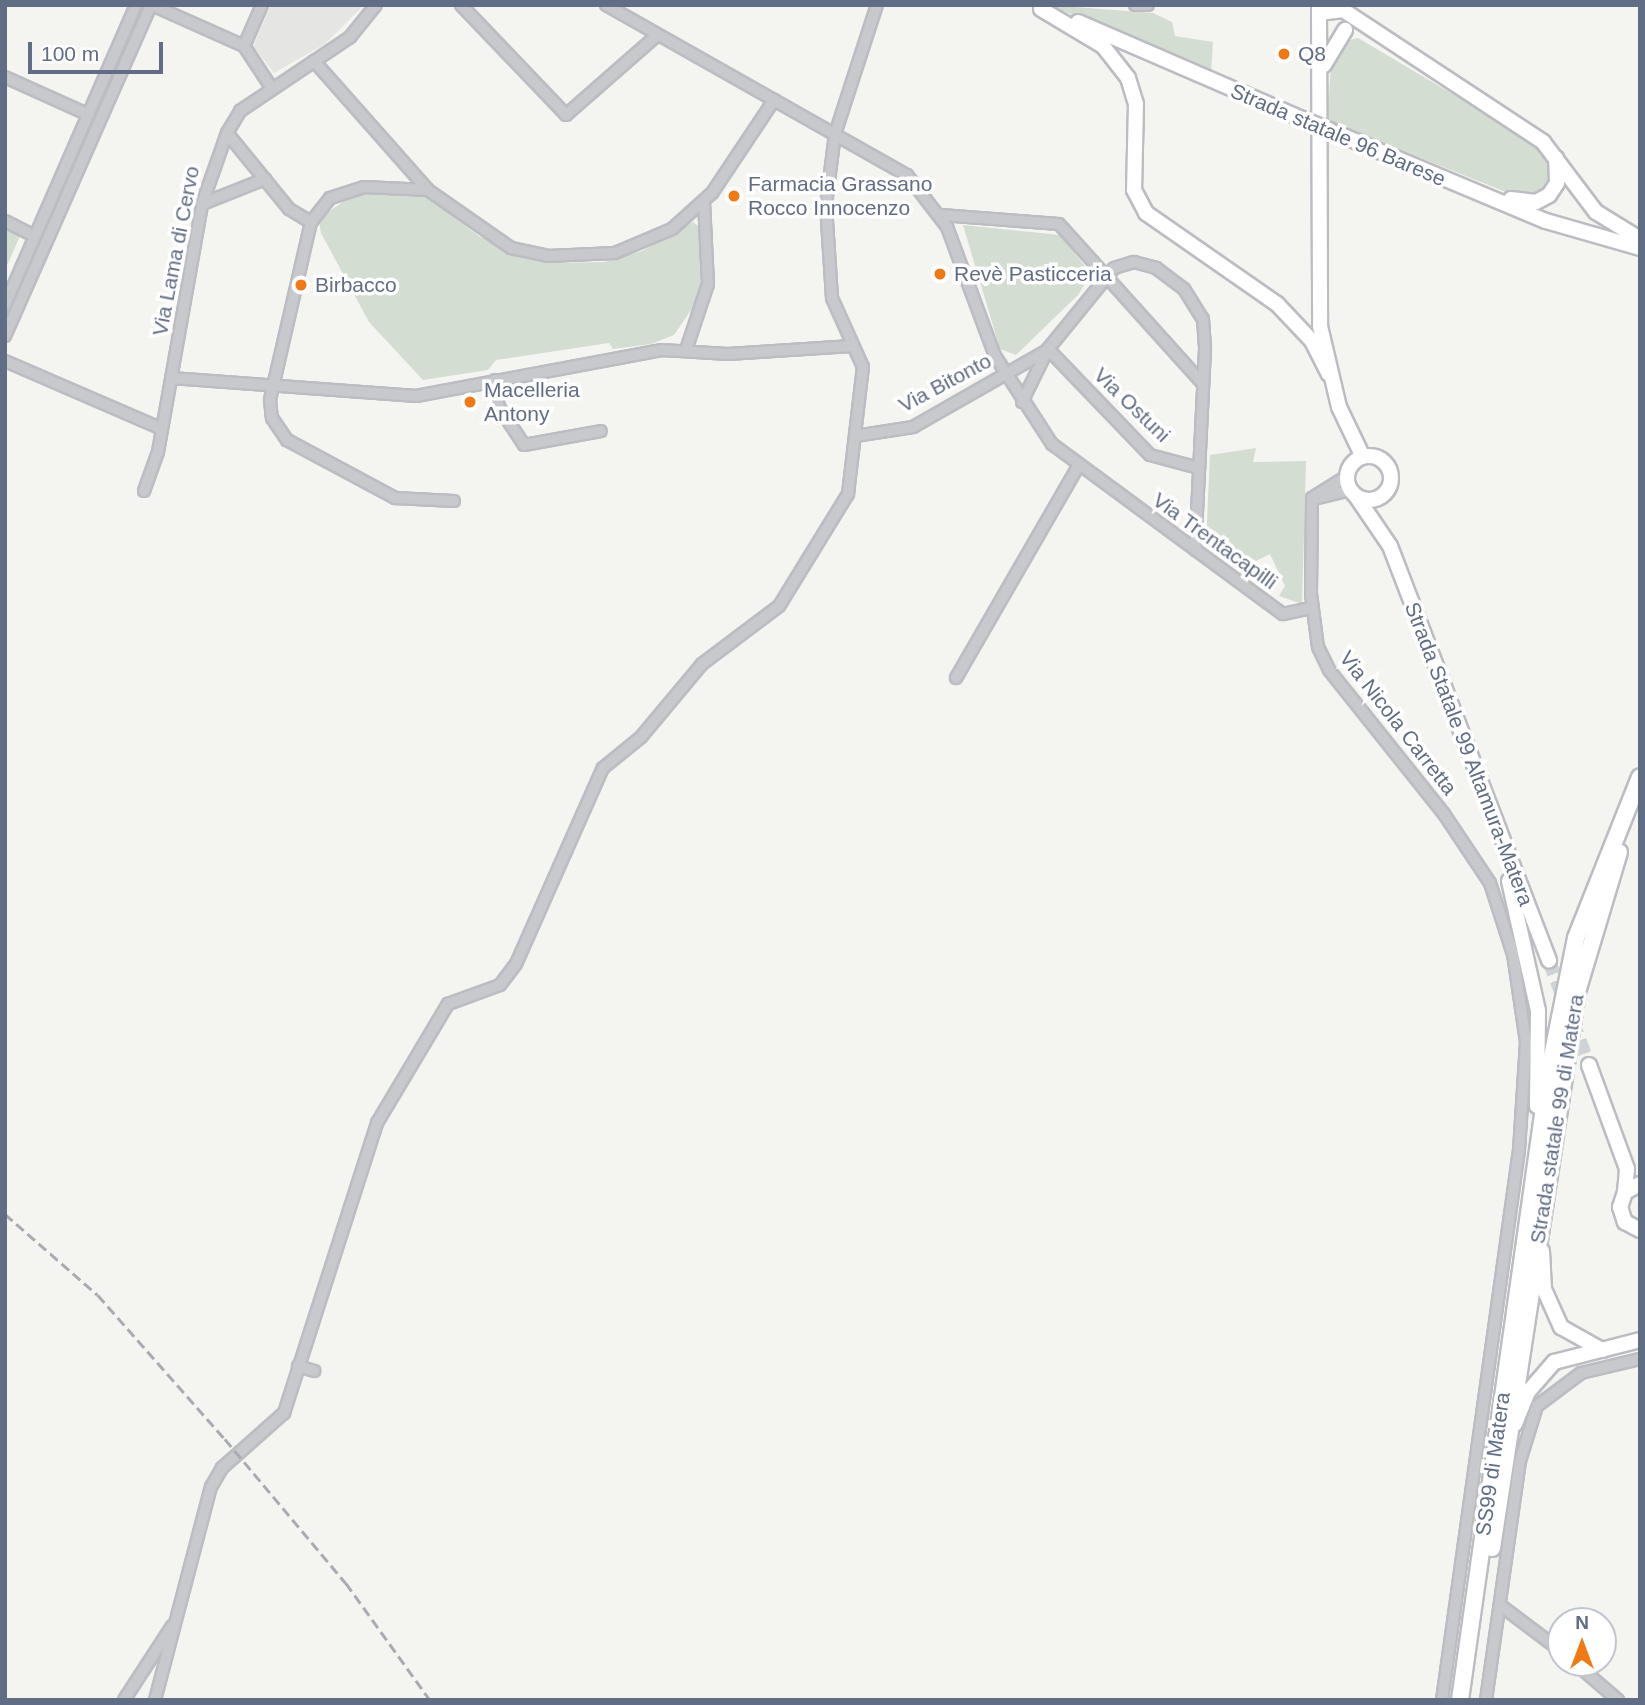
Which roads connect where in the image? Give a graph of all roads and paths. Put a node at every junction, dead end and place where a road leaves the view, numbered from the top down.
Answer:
1 (136, 5) edge
2 (152, 5) edge
3 (262, 5) edge
4 (376, 5) edge
5 (461, 5) edge
6 (606, 5) edge
7 (877, 5) edge
8 (1135, 5) edge
9 (1148, 5) edge
10 (1036, 7) edge
11 (1343, 7) edge
12 (1319, 12) edge
13 (1345, 30) junction
14 (1371, 32) junction
15 (655, 37) junction
16 (244, 46) junction
17 (314, 61) junction
18 (5, 77) edge
19 (1318, 83) junction
20 (271, 87) junction
21 (774, 100) junction
22 (89, 115) junction
23 (227, 133) junction
24 (835, 134) junction
25 (1555, 153) junction
26 (1427, 173) junction
27 (265, 179) junction
28 (428, 190) junction
29 (704, 202) junction
30 (202, 204) junction
31 (941, 215) junction
32 (5, 221) edge
33 (311, 222) junction
34 (34, 236) junction
35 (1640, 239) edge
36 (1640, 248) edge
37 (1102, 277) junction
38 (5, 305) edge
39 (5, 336) edge
40 (852, 346) junction
41 (1048, 349) junction
42 (686, 350) junction
43 (5, 361) edge
44 (1005, 374) junction
45 (1329, 374) junction
46 (171, 378) junction
47 (495, 380) junction
48 (1203, 384) junction
49 (272, 385) junction
50 (1022, 402) junction
51 (162, 429) junction
52 (601, 431) dead end
53 (855, 436) junction
54 (1077, 468) junction
55 (1199, 468) junction
56 (1354, 477) junction
57 (144, 491) dead end
58 (1379, 498) junction
59 (454, 501) dead end
60 (1390, 546) junction
61 (1195, 550) junction
62 (1312, 608) junction
63 (956, 678) dead end
64 (1640, 777) edge
65 (1640, 805) edge
66 (1490, 813) junction
67 (1549, 961) tunnel mouth
68 (1589, 1065) tunnel mouth
69 (1627, 1169) junction
70 (1640, 1182) edge
71 (1625, 1192) junction
72 (1541, 1208) junction
73 (1526, 1227) junction
74 (1639, 1230) edge
75 (1640, 1340) edge
76 (1603, 1350) junction
77 (1640, 1359) edge
78 (298, 1366) junction
79 (314, 1371) dead end
80 (1508, 1442) junction
81 (1500, 1605) junction
82 (178, 1614) junction
83 (1547, 1640) edge
84 (1591, 1677) edge
85 (124, 1700) edge
86 (155, 1700) edge
87 (1442, 1700) edge
88 (1460, 1700) edge
89 (1469, 1700) edge
90 (1486, 1700) edge
91 (1618, 1700) edge

1 - 22 street
2 - 16 street
2 - 39 street
3 - 16 street
4 - 17 street, Via Lama di Cervo
5 - 15 street
6 - 15 street, Via Trentacapilli
7 - 24 street
8 - 9 street
10 - 26 main road, Strada statale 96 Barese, bridge
10 - 45 main road
11 - 12 main road
11 - 14 main road
12 - 13 main road
12 - 19 main road
13 - 14 main road
13 - 19 main road
14 - 25 main road
15 - 21 street, Via Trentacapilli
16 - 20 street
17 - 20 street, Via Lama di Cervo
17 - 28 street
18 - 22 street
19 - 45 main road
20 - 23 street, Via Lama di Cervo
21 - 24 street, Via Trentacapilli
21 - 29 street
22 - 34 street
23 - 27 street
23 - 30 street, Via Lama di Cervo
24 - 31 street, Via Trentacapilli
24 - 40 street
25 - 26 main road
25 - 35 main road
26 - 36 main road, Strada statale 96 Barese
27 - 30 street
27 - 33 street
28 - 29 street
28 - 33 street
29 - 42 street
30 - 46 street, Via Lama di Cervo
31 - 37 street
31 - 44 street, Via Trentacapilli
32 - 34 street
33 - 49 street
34 - 38 street
37 - 41 street, Via Bitonto
37 - 48 street
37 - 48 street
40 - 42 street
40 - 53 street
41 - 44 street, Via Bitonto
41 - 50 street, Via Bitonto
41 - 55 street, Via Ostuni
42 - 47 street
43 - 51 street
44 - 50 street, Via Trentacapilli
44 - 53 street, Via Bitonto
45 - 56 main road
46 - 49 street
46 - 51 street, Via Lama di Cervo
47 - 49 street
47 - 52 street
48 - 55 street
49 - 59 street
50 - 54 street, Via Trentacapilli
51 - 57 street, Via Lama di Cervo
53 - 78 street
54 - 61 street, Via Trentacapilli
54 - 63 street
55 - 61 street
56 - 58 main road
56 - 58 main road
56 - 60 main road, Strada Statale 99 Altamura-Matera
56 - 62 street, Via Trentacapilli
58 - 60 main road, Strada Statale 99 Altamura-Matera
60 - 66 main road, Strada Statale 99 Altamura-Matera
61 - 62 street, Via Trentacapilli
62 - 87 street, Via Nicola Carretta
64 - 73 highway, Strada statale 99 di Matera
65 - 72 highway, Strada statale 99 di Matera
66 - 67 main road, Strada Statale 99 Altamura-Matera
66 - 73 main road
68 - 69 main road, Strada statale 99 di Matera
69 - 70 main road, Strada statale 99 di Matera
69 - 71 main road, Strada statale 99 di Matera
70 - 71 main road
71 - 74 main road, Strada statale 99 di Matera
72 - 76 main road
72 - 80 highway, Strada statale 99 di Matera
73 - 88 highway, SS99 di Matera
75 - 76 main road
76 - 80 main road
77 - 81 street
78 - 79 street
78 - 82 street
80 - 89 highway
81 - 83 street
81 - 90 street
82 - 85 street
82 - 86 street
84 - 91 street

